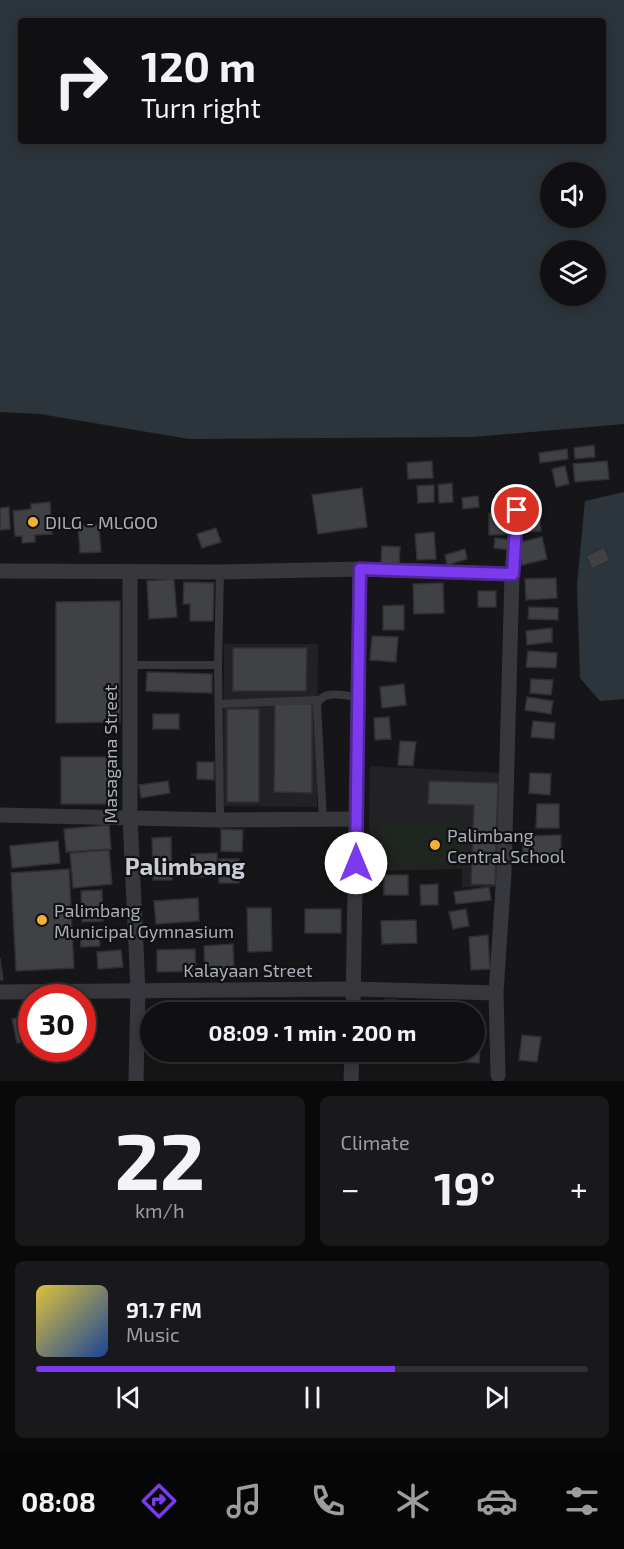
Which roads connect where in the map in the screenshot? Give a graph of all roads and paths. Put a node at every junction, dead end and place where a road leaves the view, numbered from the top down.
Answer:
1 (517, 510) dead end
2 (360, 569) junction
3 (0, 571) edge
4 (130, 572) junction
5 (220, 572) junction
6 (513, 574) junction
7 (129, 665) junction
8 (218, 665) junction
9 (358, 697) junction
10 (318, 700) junction
11 (219, 704) junction
12 (0, 815) edge
13 (130, 818) junction
14 (220, 819) junction
15 (356, 819) junction
16 (323, 820) junction
17 (138, 990) junction
18 (354, 990) junction
19 (0, 992) edge
20 (496, 993) junction
21 (353, 1002) edge
22 (352, 1062) edge
23 (498, 1075) dead end
24 (136, 1081) edge
25 (351, 1081) edge

1 - 6 street
2 - 5 street
2 - 6 street
2 - 9 street
3 - 4 street
4 - 5 street
4 - 7 street, Masagana Street
5 - 8 lane
6 - 20 street
7 - 8 lane
7 - 13 street, Masagana Street
8 - 11 lane
9 - 10 lane
9 - 15 street
10 - 11 lane
10 - 16 lane
11 - 14 lane
12 - 13 street
13 - 14 street
13 - 17 street, Masagana Street
14 - 16 street
15 - 16 street
15 - 18 street
17 - 18 street, Kalayaan Street
17 - 19 street, Kalayaan Street
17 - 24 street, Masagana Street
18 - 20 street, Kalayaan Street
18 - 21 street
20 - 23 street
22 - 25 street

